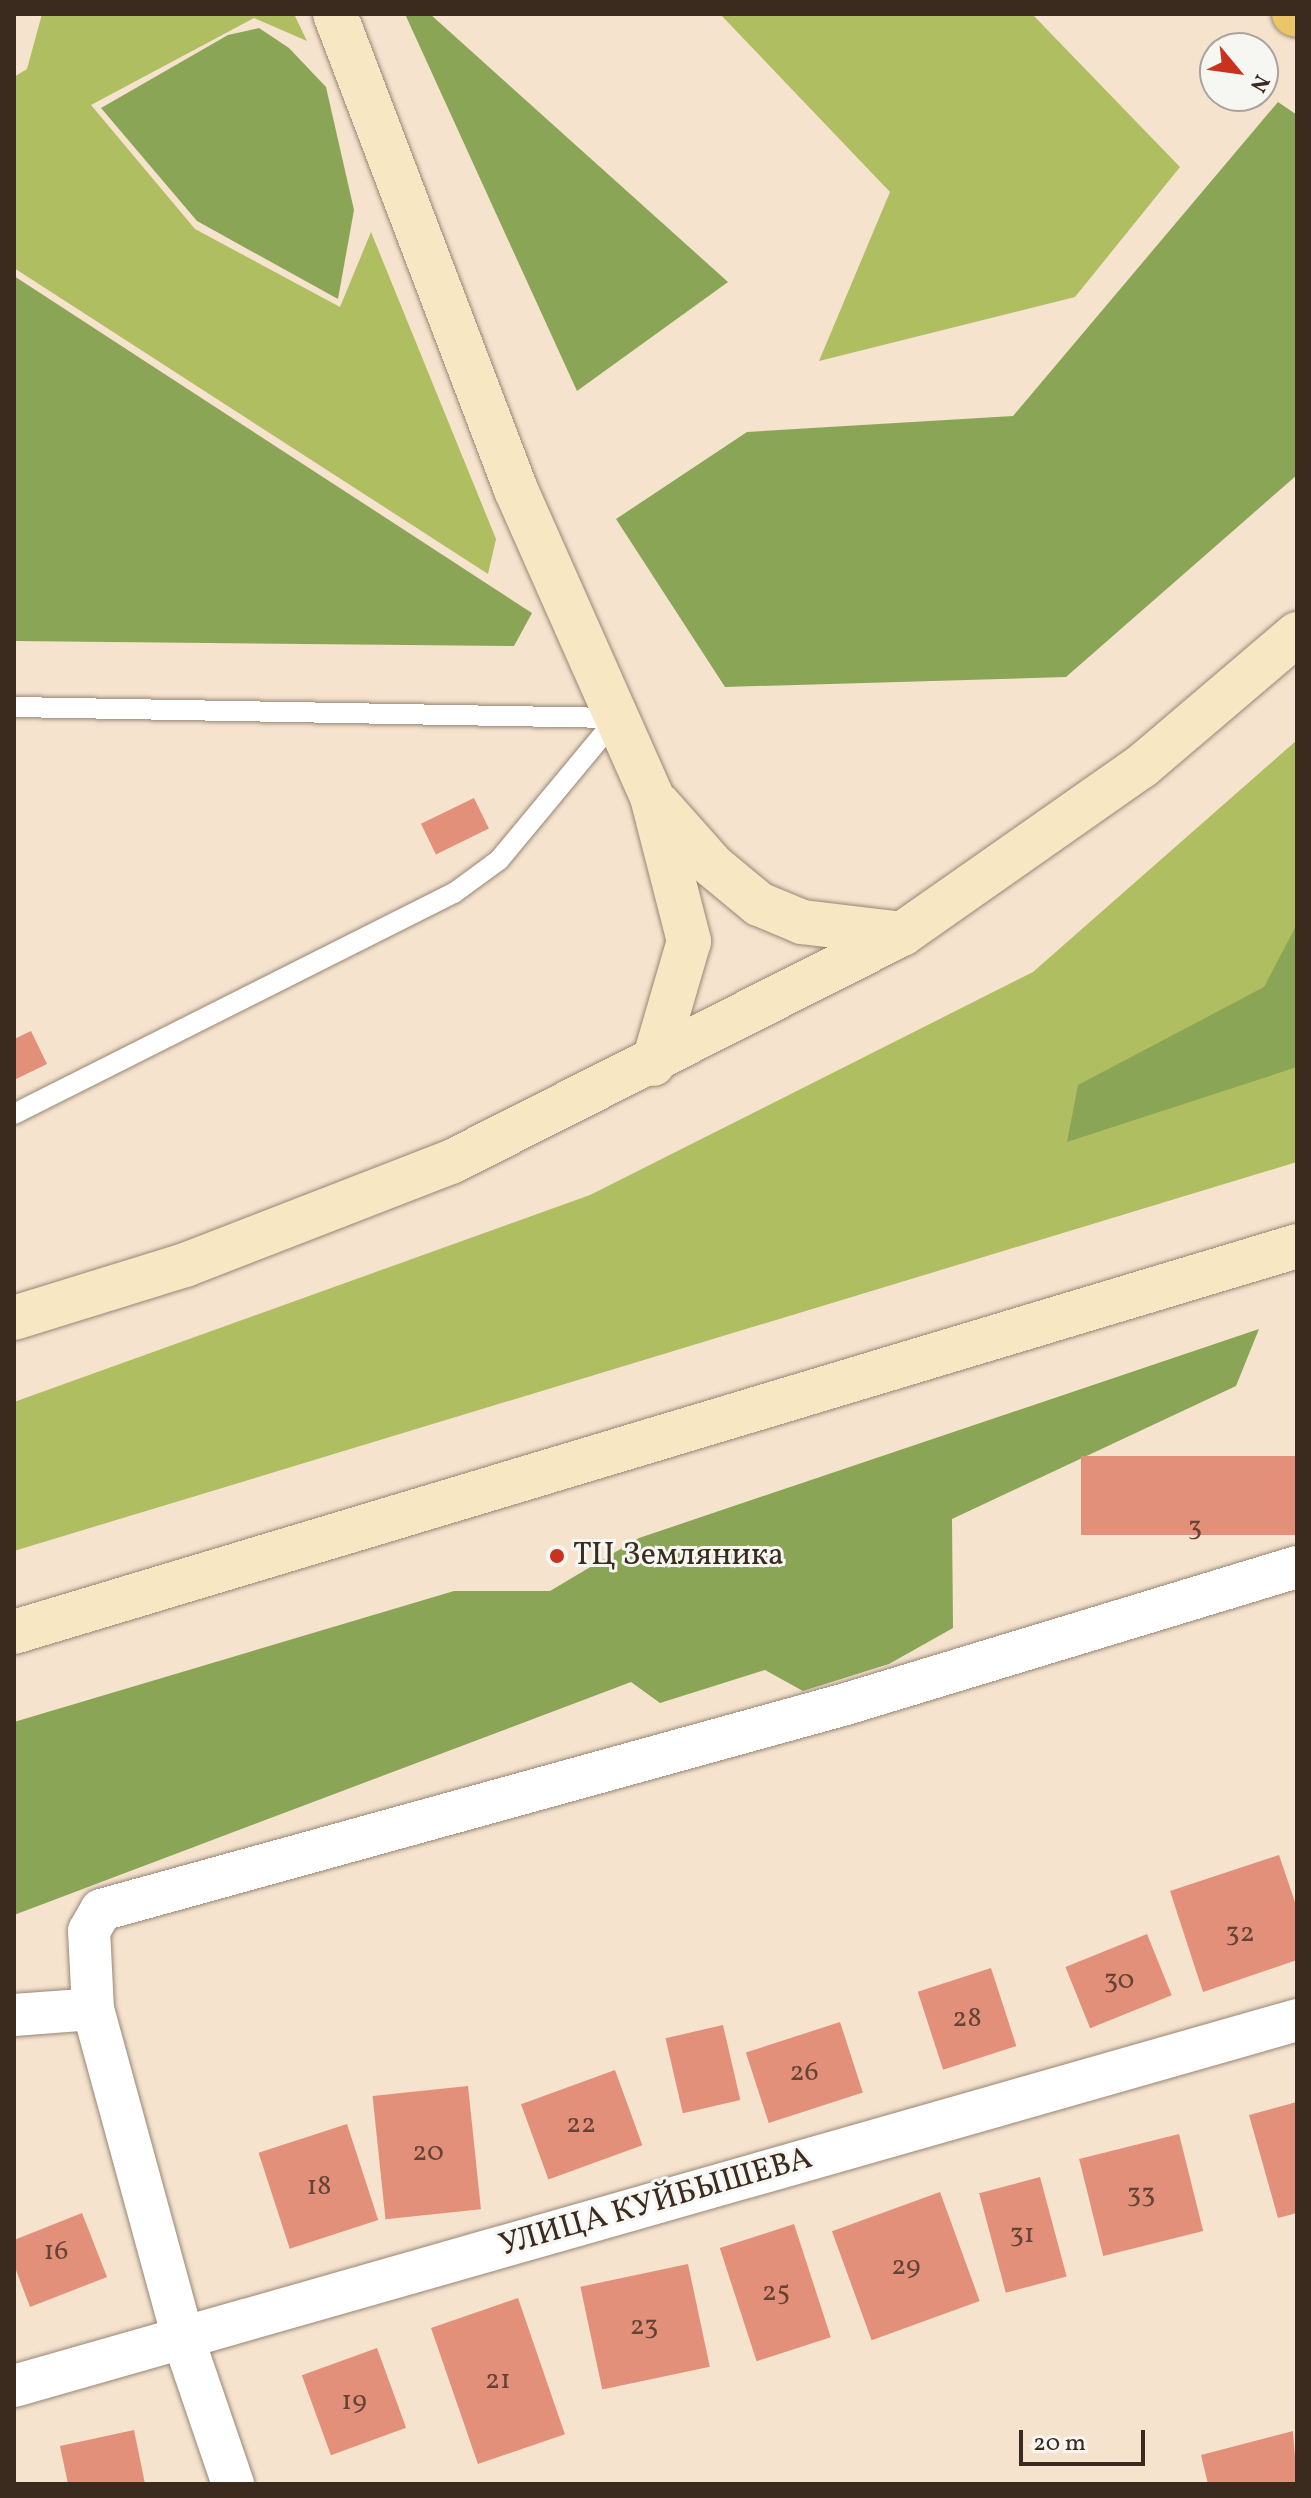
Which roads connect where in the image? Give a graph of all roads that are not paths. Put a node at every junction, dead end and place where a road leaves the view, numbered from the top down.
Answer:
1 (335, 14) edge
2 (1297, 634) edge
3 (14, 707) edge
4 (617, 718) junction
5 (652, 797) junction
6 (902, 934) junction
7 (653, 1064) junction
8 (14, 1114) edge
9 (1297, 1246) edge
10 (14, 1318) edge
11 (1297, 1567) edge
12 (14, 1632) edge
13 (93, 2009) junction
14 (14, 2015) edge
15 (1297, 2020) edge
16 (183, 2338) junction
17 (14, 2386) edge
18 (233, 2484) edge

1 - 4 main road
2 - 6 main road
3 - 4 lane
4 - 5 main road
4 - 8 lane
5 - 6 main road
5 - 7 main road
6 - 7 main road
7 - 10 main road
9 - 12 main road
11 - 13 street
13 - 14 street
13 - 16 street
15 - 16 street, УЛИЦА КУЙБЫШЕВА
16 - 17 street, УЛИЦА КУЙБЫШЕВА
16 - 18 street

